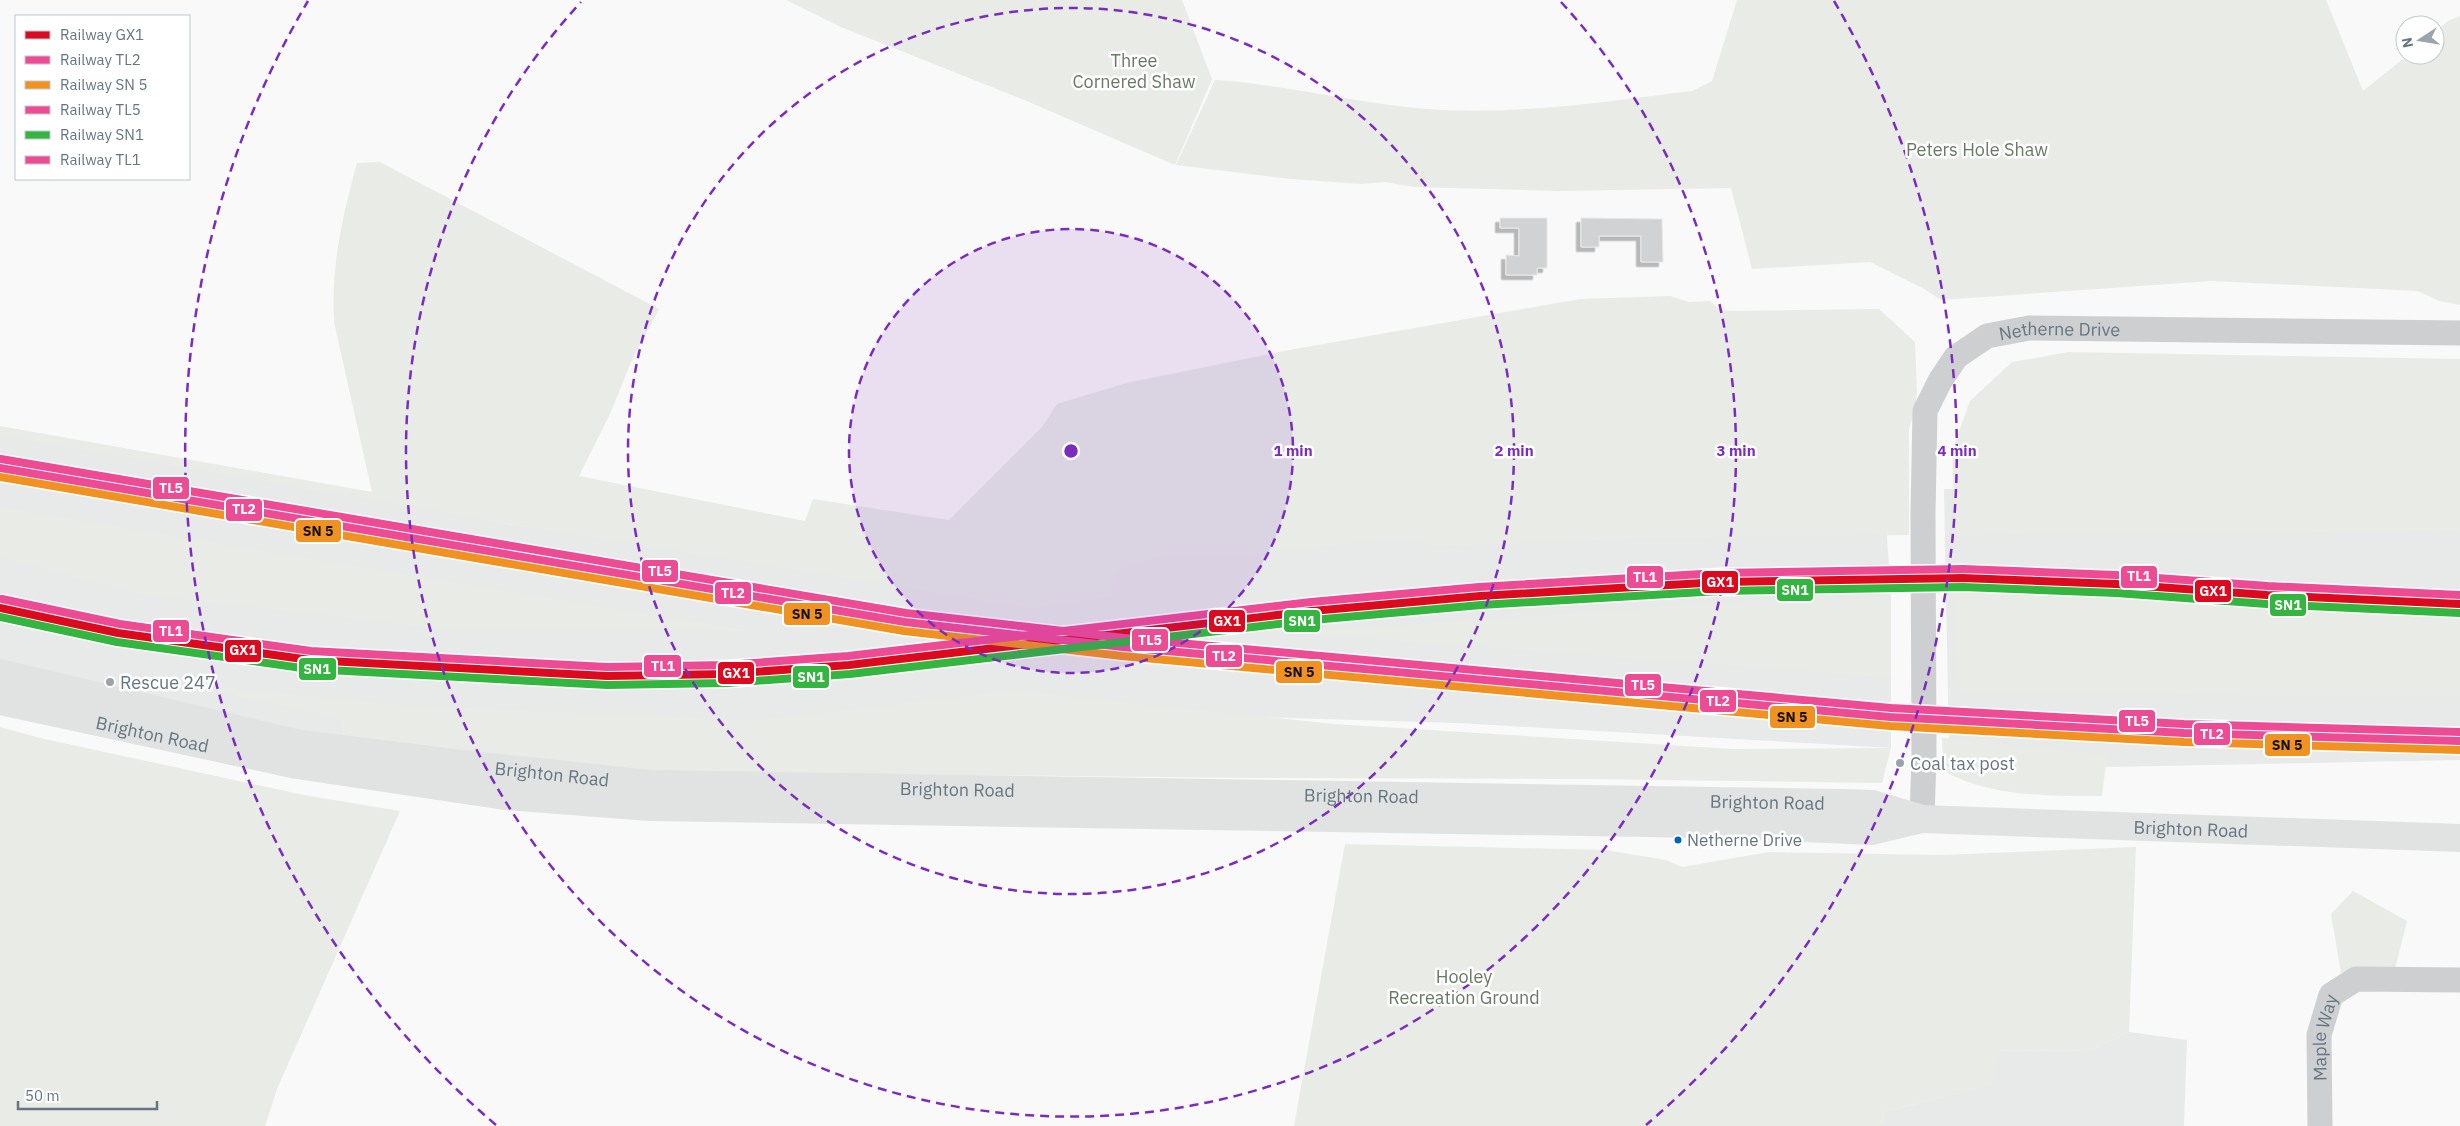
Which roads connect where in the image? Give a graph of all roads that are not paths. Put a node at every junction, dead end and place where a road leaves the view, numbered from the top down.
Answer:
1 (2460, 333) edge
2 (0, 672) edge
3 (0, 701) edge
4 (1922, 818) junction
5 (2460, 838) edge
6 (2460, 980) edge
7 (2320, 1126) edge

1 - 4 street, Netherne Drive
2 - 4 highway, Brighton Road
3 - 4 highway, Brighton Road
4 - 5 highway, Brighton Road
6 - 7 street, Maple Way

